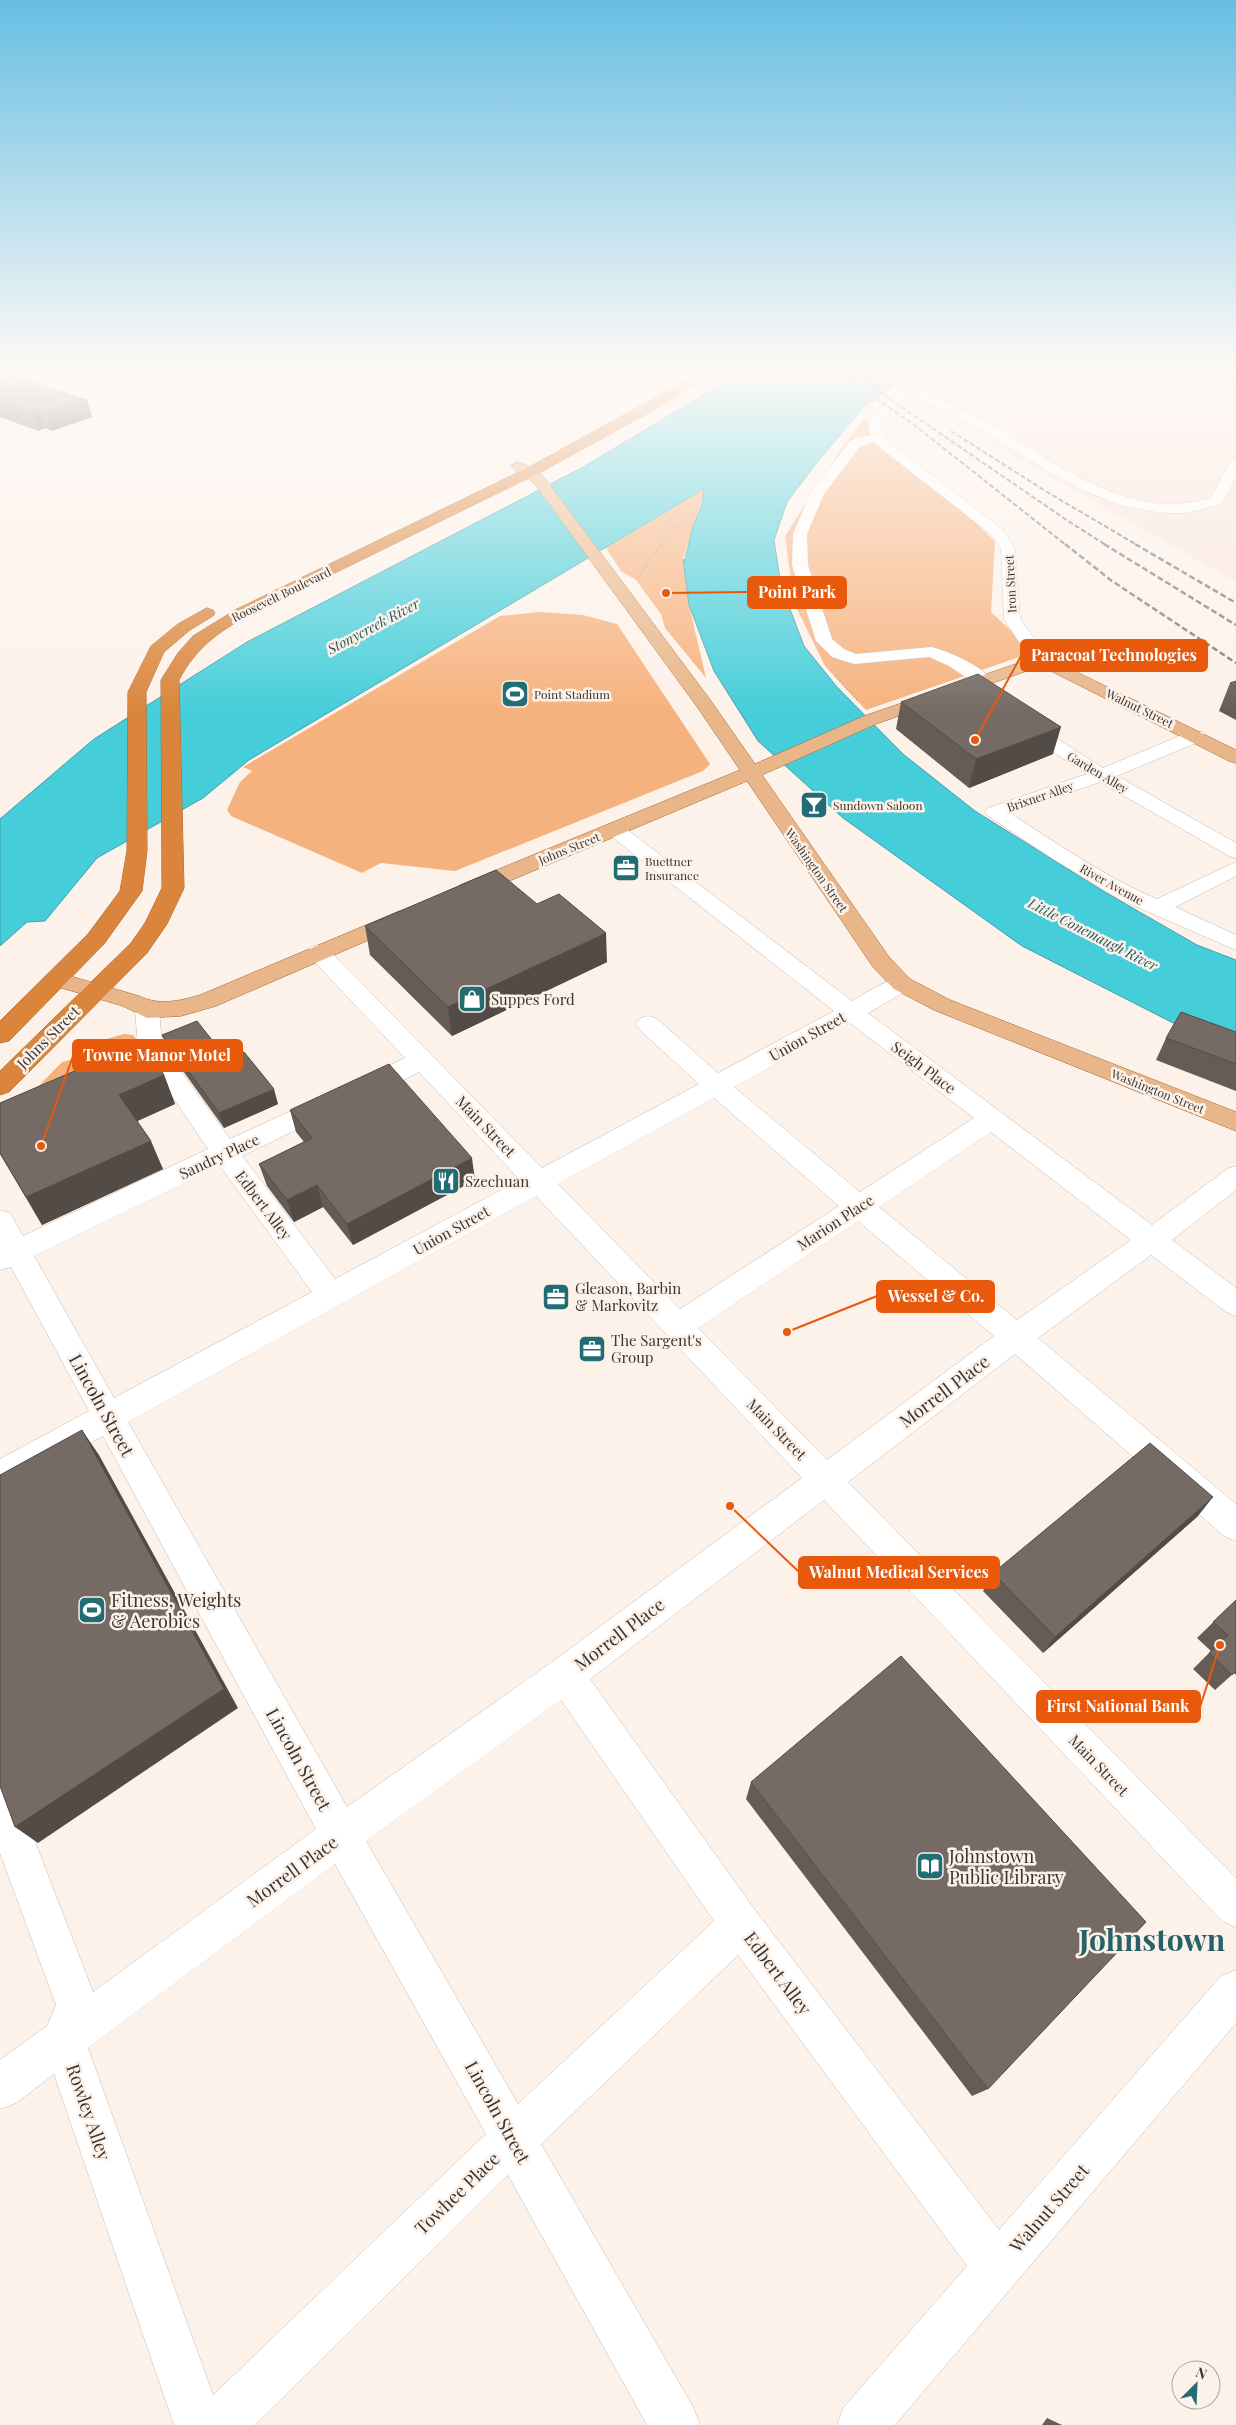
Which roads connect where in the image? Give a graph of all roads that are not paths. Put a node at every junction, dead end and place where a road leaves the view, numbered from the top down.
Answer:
1 (499, 486) edge
2 (503, 486) edge
3 (540, 486) edge
4 (823, 486) edge
5 (937, 486) edge
6 (1089, 486) edge
7 (1224, 486) edge
8 (256, 589) dead end
9 (221, 606) dead end
10 (1042, 660) junction
11 (982, 680) junction
12 (963, 686) junction
13 (988, 702) edge
14 (1012, 718) edge
15 (1196, 736) junction
16 (1236, 757) edge
17 (750, 773) junction
18 (1102, 775) junction
19 (995, 812) joint
20 (614, 829) junction
21 (1236, 852) edge
22 (1236, 868) edge
23 (453, 896) edge
24 (1157, 908) junction
25 (417, 911) edge
26 (1236, 943) edge
27 (318, 952) junction
28 (56, 979) junction
29 (902, 984) junction
30 (96, 989) junction
31 (147, 1010) junction
32 (851, 1012) junction
33 (648, 1024) dead end
34 (0, 1034) edge
35 (422, 1060) junction
36 (0, 1086) edge
37 (715, 1086) junction
38 (992, 1119) junction
39 (1236, 1122) edge
40 (226, 1153) junction
41 (1236, 1176) edge
42 (539, 1182) junction
43 (858, 1208) junction
44 (1152, 1240) junction
45 (6, 1244) edge
46 (331, 1295) junction
47 (1236, 1304) edge
48 (678, 1326) junction
49 (1016, 1337) junction
50 (108, 1417) junction
51 (0, 1476) edge
52 (825, 1480) junction
53 (1236, 1526) edge
54 (565, 1675) junction
55 (0, 1801) edge
56 (341, 1835) junction
57 (1236, 1907) edge
58 (741, 1924) junction
59 (1236, 1991) edge
60 (63, 2040) junction
61 (0, 2087) edge
62 (513, 2139) junction
63 (997, 2267) junction
64 (199, 2425) edge
65 (219, 2425) edge
66 (674, 2425) edge
67 (862, 2425) edge

1 - 8 highway, Roosevelt Boulevard
2 - 30 highway, Roosevelt Boulevard
3 - 17 main road, Washington Street
4 - 11 street
5 - 10 street, Iron Street
6 - 7 street
9 - 28 highway, Roosevelt Boulevard
10 - 11 main road, Johns Street
10 - 15 main road, Walnut Street
11 - 12 main road, Johns Street
12 - 13 street
12 - 17 main road, Johns Street
14 - 18 street, Garden Alley
15 - 16 main road, Walnut Street
15 - 18 street, Brixner Alley
17 - 20 main road, Johns Street
17 - 29 main road, Washington Street
18 - 19 street, Brixner Alley
18 - 21 street, Garden Alley
19 - 24 street, River Avenue
20 - 23 main road, Johns Street
20 - 32 street, Seigh Place
22 - 24 street
24 - 26 street, River Avenue
25 - 27 main road, Johns Street
27 - 31 main road, Johns Street
27 - 35 street, Main Street
28 - 30 main road, Johns Street
28 - 34 highway
29 - 32 street, Union Street
29 - 39 main road, Washington Street
30 - 31 main road, Johns Street
30 - 36 highway, Johns Street
31 - 40 street, Edbert Alley
32 - 37 street, Union Street
32 - 38 street, Seigh Place
33 - 37 street
35 - 40 street, Sandry Place
35 - 42 street, Main Street
37 - 42 street, Union Street
37 - 43 street
38 - 43 street, Marion Place
38 - 44 street, Seigh Place
40 - 45 street, Sandry Place
40 - 46 street, Edbert Alley
41 - 44 street, Morrell Place
42 - 46 street, Union Street
42 - 48 street, Main Street
43 - 48 street, Marion Place
43 - 49 street
44 - 47 street, Seigh Place
44 - 49 street, Morrell Place
45 - 50 street, Lincoln Street
46 - 50 street, Union Street
48 - 52 street, Main Street
49 - 52 street, Morrell Place
49 - 53 street
50 - 51 street, Union Street
50 - 56 street, Lincoln Street
52 - 54 street, Morrell Place
52 - 57 street, Main Street
54 - 56 street, Morrell Place
54 - 58 street, Edbert Alley
55 - 60 street
56 - 60 street, Morrell Place
56 - 62 street, Lincoln Street
58 - 62 street, Towhee Place
58 - 63 street, Edbert Alley
59 - 63 street, Walnut Street
60 - 61 street, Morrell Place
60 - 64 street, Rowley Alley
62 - 65 street, Towhee Place
62 - 66 street, Lincoln Street
63 - 67 street, Walnut Street

